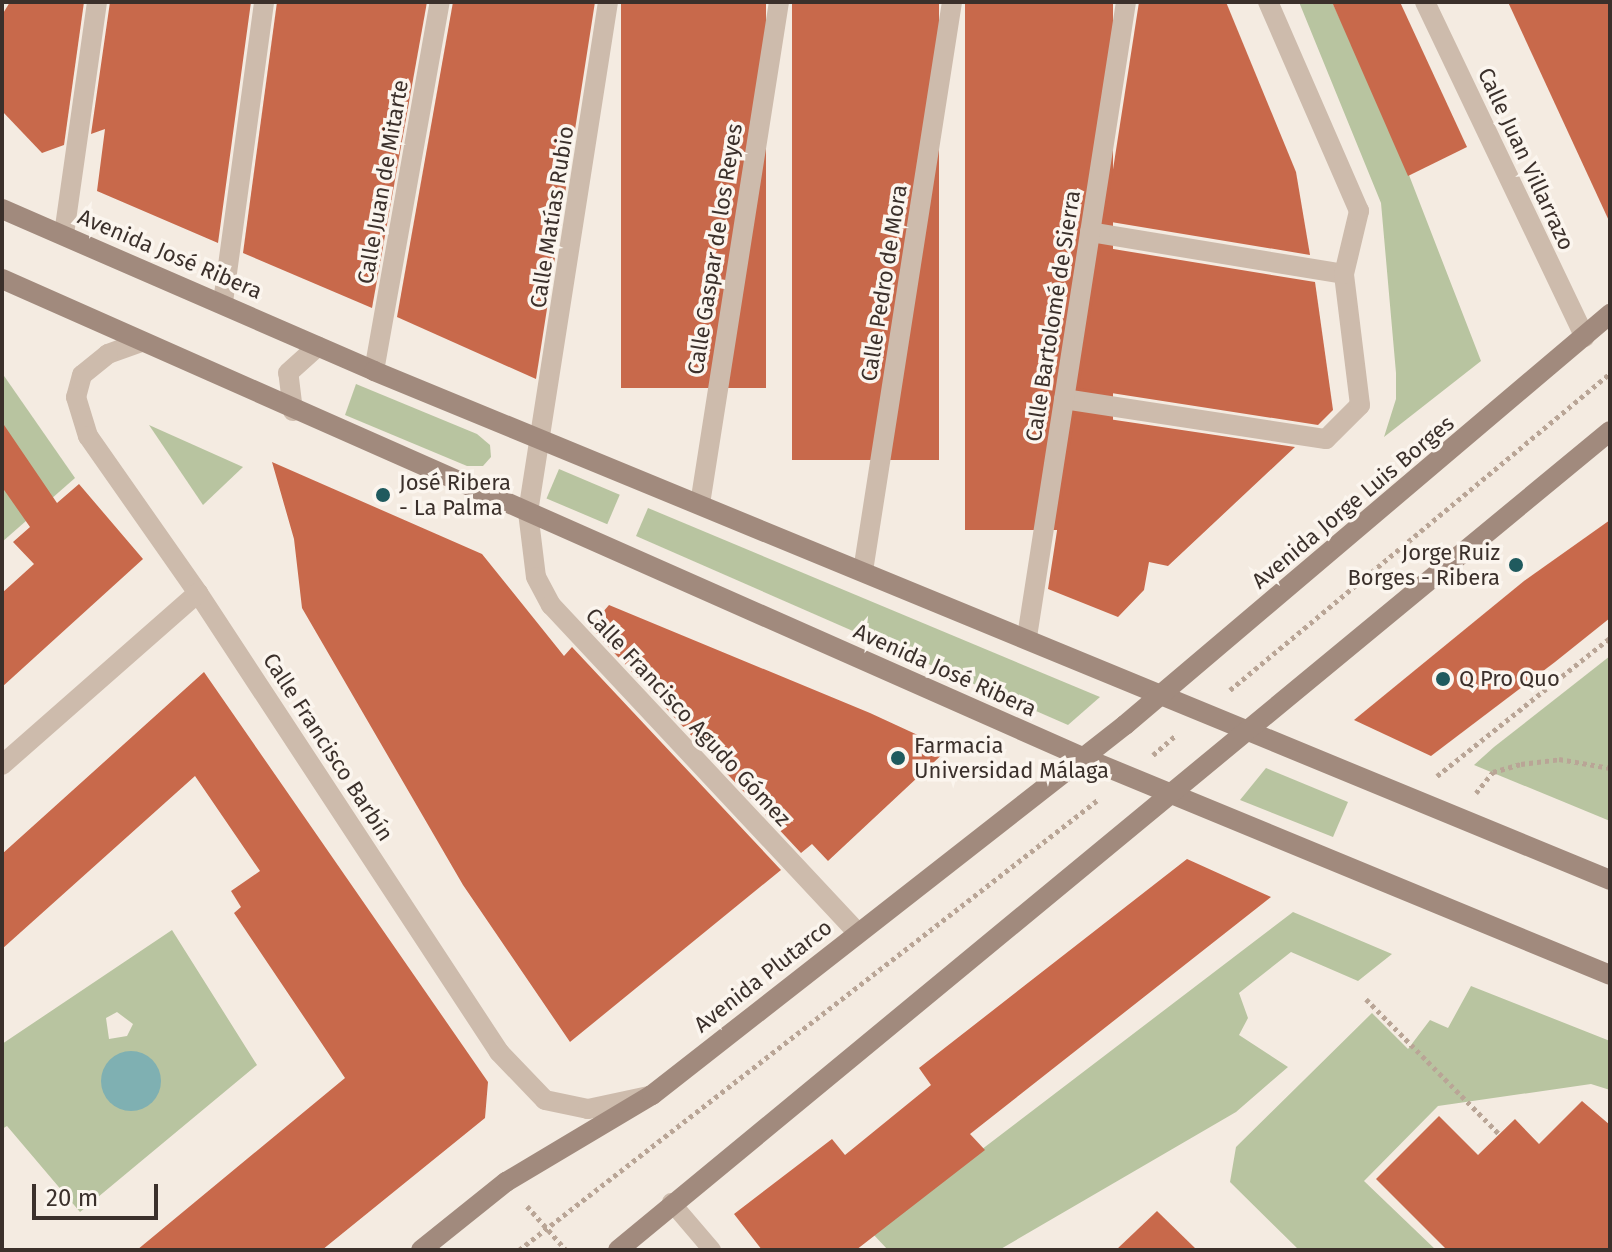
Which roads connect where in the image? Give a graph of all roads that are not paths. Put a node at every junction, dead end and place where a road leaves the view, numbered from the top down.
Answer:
1 (97, 2) edge
2 (264, 2) edge
3 (440, 2) edge
4 (608, 2) edge
5 (779, 2) edge
6 (952, 2) edge
7 (1126, 2) edge
8 (1268, 2) edge
9 (1425, 2) edge
10 (2, 209) edge
11 (1090, 232) junction
12 (64, 234) junction
13 (1344, 274) junction
14 (2, 279) edge
15 (223, 302) junction
16 (1610, 314) edge
17 (1585, 337) junction
18 (141, 342) junction
19 (318, 346) junction
20 (374, 371) junction
21 (1064, 399) junction
22 (293, 411) junction
23 (1610, 431) edge
24 (542, 439) junction
25 (700, 504) junction
26 (528, 512) junction
27 (863, 571) junction
28 (198, 593) junction
29 (1027, 637) junction
30 (1162, 693) junction
31 (1125, 725) joint
32 (1252, 732) junction
33 (1082, 757) junction
34 (2, 765) edge
35 (1173, 795) junction
36 (1610, 880) edge
37 (857, 932) junction
38 (1610, 975) edge
39 (652, 1095) junction
40 (671, 1202) junction
41 (421, 1250) edge
42 (618, 1250) edge
43 (712, 1250) edge

1 - 12 street
2 - 15 street
3 - 20 street, Calle Juan de Mitarte
4 - 24 street, Calle Matías Rubio
5 - 25 street, Calle Gaspar de los Reyes
6 - 27 street, Calle Pedro de Mora
7 - 11 street, Calle Bartolomé de Sierra
8 - 13 street
9 - 17 street, Calle Juan Villarrazo
10 - 12 street, Avenida José Ribera
11 - 13 street
11 - 21 street, Calle Bartolomé de Sierra
12 - 15 street, Avenida José Ribera
13 - 21 street
14 - 18 street, Avenida José Ribera
15 - 19 street, Avenida José Ribera
16 - 17 street, Avenida Jorge Luis Borges
17 - 30 street, Avenida Jorge Luis Borges
18 - 22 street, Avenida José Ribera
18 - 28 street, Calle Francisco Barbín
19 - 20 street, Avenida José Ribera
19 - 22 street
20 - 24 street, Avenida José Ribera
21 - 29 street, Calle Bartolomé de Sierra
22 - 26 street, Avenida José Ribera
23 - 32 street
24 - 25 street, Avenida José Ribera
24 - 26 street
25 - 27 street, Avenida José Ribera
26 - 33 street, Avenida José Ribera
26 - 37 street, Calle Francisco Agudo Gómez
27 - 29 street, Avenida José Ribera
28 - 34 street
28 - 39 street, Calle Francisco Barbín
29 - 30 street, Avenida José Ribera
30 - 31 street, Avenida Jorge Luis Borges
30 - 32 street, Avenida José Ribera
31 - 33 street, Avenida Plutarco
32 - 35 street
32 - 36 street, Avenida José Ribera
33 - 35 street, Avenida José Ribera
33 - 37 street, Avenida Plutarco
35 - 38 street, Avenida José Ribera
35 - 40 street
37 - 39 street, Avenida Plutarco
39 - 41 street, Avenida Plutarco
40 - 42 street
40 - 43 lane

